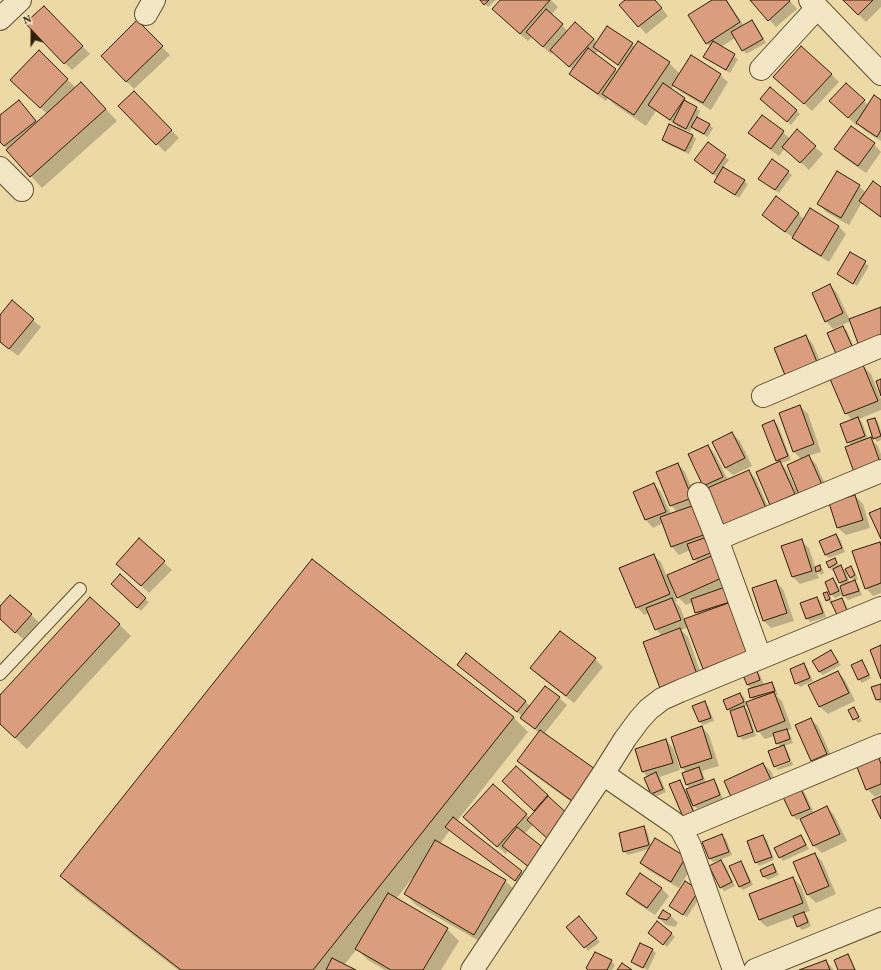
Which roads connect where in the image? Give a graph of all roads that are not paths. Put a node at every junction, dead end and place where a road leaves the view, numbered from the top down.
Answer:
1 (20, 0) edge
2 (814, 4) edge
3 (0, 19) edge
4 (761, 69) dead end
5 (881, 74) edge
6 (0, 168) edge
7 (22, 190) dead end
8 (881, 346) edge
9 (763, 396) dead end
10 (881, 471) edge
11 (699, 494) dead end
12 (717, 539) junction
13 (80, 588) dead end
14 (881, 608) edge
15 (760, 657) junction
16 (0, 674) edge
17 (881, 745) edge
18 (603, 774) junction
19 (681, 829) junction
20 (881, 919) edge
21 (472, 970) edge
22 (734, 970) edge
23 (755, 970) edge

1 - 3 street
2 - 4 street
2 - 5 street
6 - 7 street
8 - 9 street
10 - 12 street
11 - 12 street
12 - 15 street
13 - 16 lane
14 - 15 street
15 - 18 street
17 - 19 street
18 - 19 street
18 - 21 street
19 - 22 street
20 - 23 street

